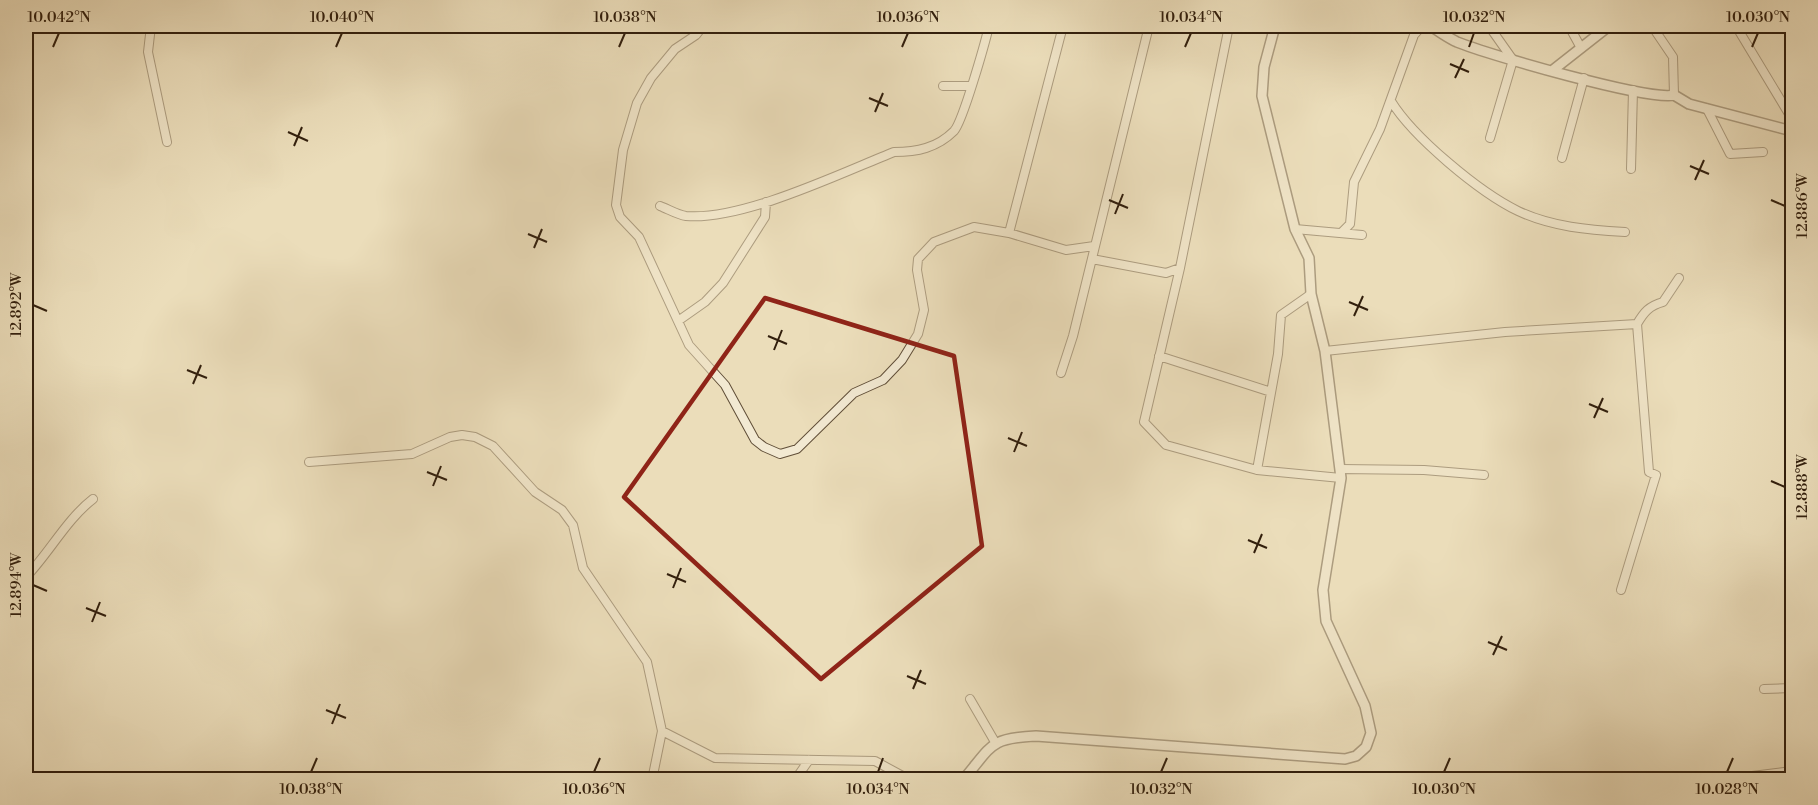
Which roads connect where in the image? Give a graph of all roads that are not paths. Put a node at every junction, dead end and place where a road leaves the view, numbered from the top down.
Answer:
1 (27, 26) edge
2 (151, 26) edge
3 (703, 26) edge
4 (989, 26) edge
5 (1063, 26) edge
6 (1149, 26) edge
7 (1229, 26) edge
8 (1275, 26) edge
9 (1422, 26) edge
10 (1430, 26) edge
11 (1490, 26) edge
12 (1569, 26) edge
13 (1609, 26) edge
14 (1652, 26) edge
15 (1736, 26) edge
16 (26, 30) edge
17 (1581, 48) junction
18 (1513, 60) junction
19 (1553, 70) junction
20 (1584, 78) junction
21 (943, 86) dead end
22 (970, 86) junction
23 (1633, 90) junction
24 (1674, 95) junction
25 (1391, 101) junction
26 (1707, 109) junction
27 (1792, 119) edge
28 (1792, 131) edge
29 (1490, 138) dead end
30 (167, 142) dead end
31 (1763, 152) dead end
32 (1562, 158) dead end
33 (1631, 169) dead end
34 (766, 202) junction
35 (660, 206) dead end
36 (1295, 229) junction
37 (1625, 232) dead end
38 (1009, 233) junction
39 (1341, 233) junction
40 (1362, 235) dead end
41 (1094, 246) junction
42 (1092, 259) junction
43 (1180, 268) junction
44 (1679, 278) dead end
45 (1311, 294) junction
46 (678, 321) junction
47 (1637, 324) junction
48 (1324, 351) junction
49 (1159, 356) junction
50 (1061, 373) dead end
51 (1271, 392) junction
52 (309, 462) dead end
53 (1257, 470) junction
54 (1341, 474) junction
55 (1484, 475) dead end
56 (93, 499) dead end
57 (26, 577) edge
58 (1621, 590) dead end
59 (1792, 688) edge
60 (1764, 689) dead end
61 (970, 699) dead end
62 (663, 731) junction
63 (995, 742) junction
64 (809, 760) junction
65 (1792, 771) edge
66 (652, 780) edge
67 (795, 780) edge
68 (910, 780) edge
69 (963, 780) edge
70 (1720, 780) edge

1 - 16 street
2 - 30 street
3 - 46 street
4 - 22 street
5 - 38 street
6 - 41 street
7 - 43 street
8 - 36 street
9 - 25 street
10 - 18 street
11 - 18 street
12 - 17 street
13 - 17 street
14 - 24 street
15 - 27 street
17 - 19 street
18 - 19 street
18 - 29 street
19 - 20 street
20 - 23 street
20 - 32 street
21 - 22 street
22 - 34 street
23 - 24 street
23 - 33 street
24 - 26 street
25 - 37 street
25 - 39 street
26 - 28 street
26 - 31 street
34 - 35 street
34 - 46 street
36 - 39 street
36 - 45 street
38 - 41 street
38 - 46 street
39 - 40 street
41 - 42 street
42 - 43 street
42 - 50 street
43 - 49 street
44 - 47 street
45 - 48 street
45 - 51 street
47 - 48 street
47 - 58 street
48 - 54 street
49 - 51 street
49 - 53 street
51 - 53 street
52 - 62 street
53 - 54 street
54 - 55 street
54 - 63 street
56 - 57 street
59 - 60 street
61 - 63 street
62 - 64 street
62 - 66 street
63 - 69 street
64 - 67 street
64 - 68 street
65 - 70 street

